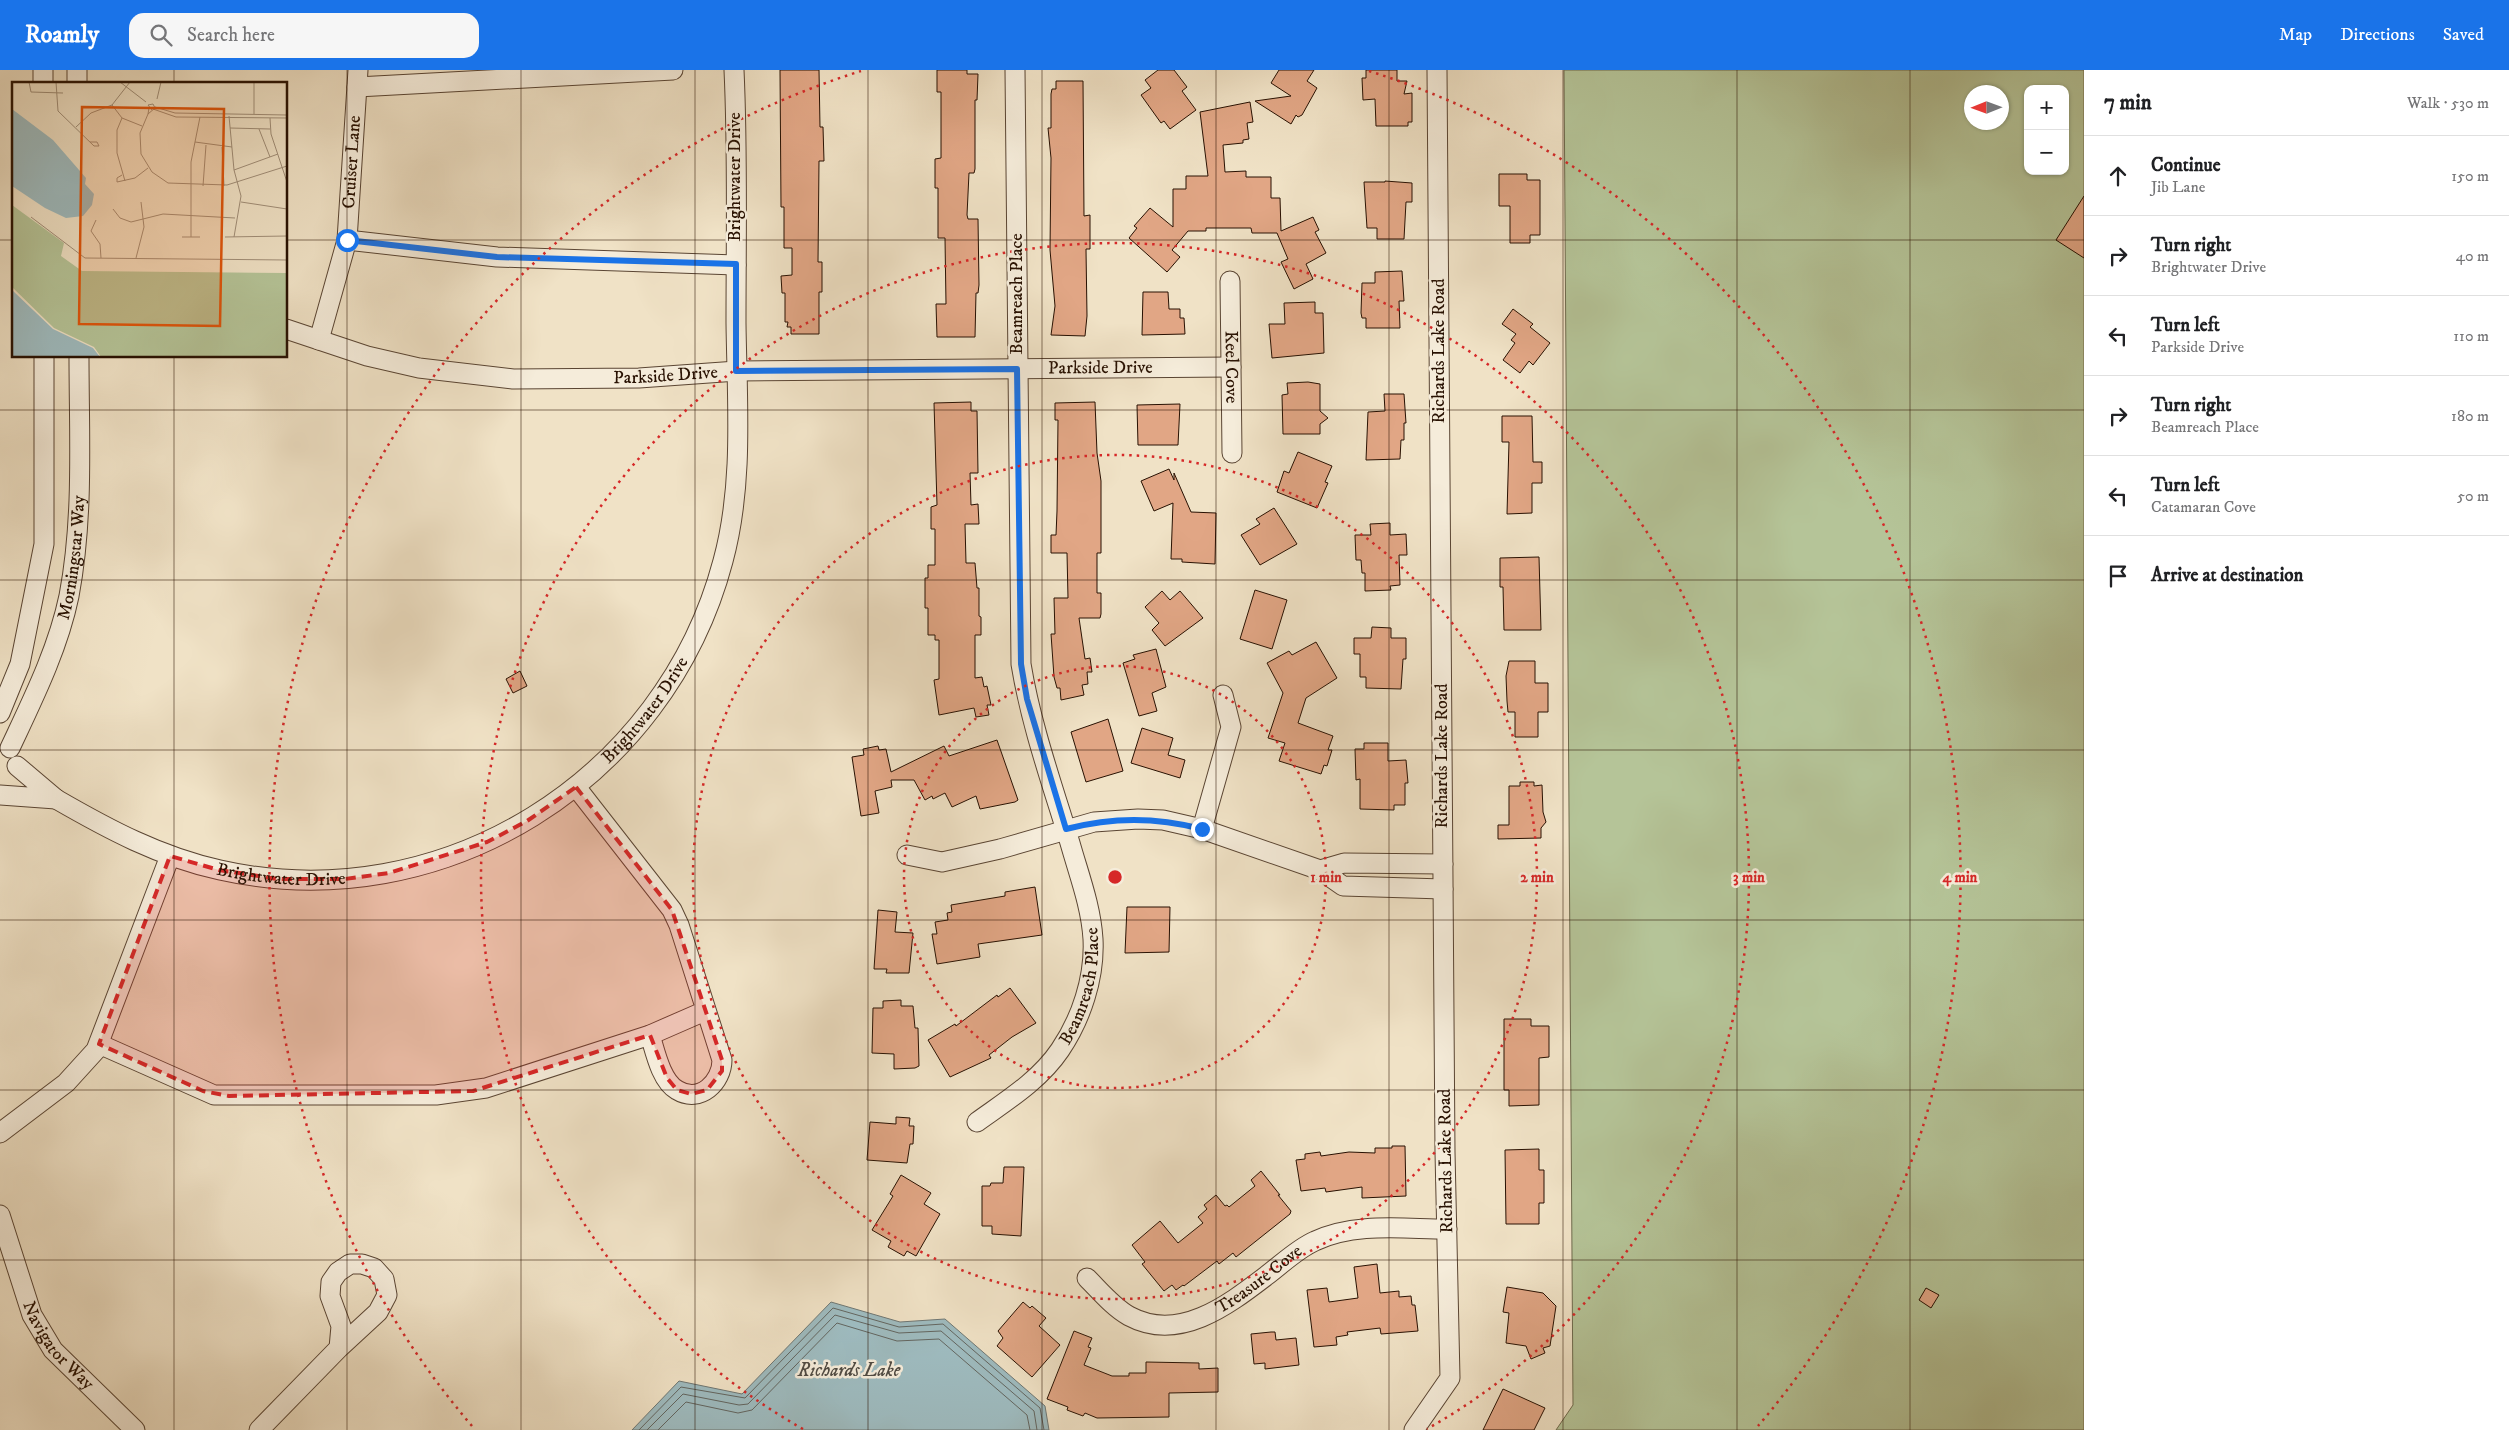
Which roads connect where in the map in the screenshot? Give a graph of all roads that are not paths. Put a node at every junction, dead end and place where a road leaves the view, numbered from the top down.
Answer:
1 (674, 70) edge
2 (734, 70) edge
3 (1015, 70) edge
4 (1437, 70) edge
5 (358, 78) edge
6 (347, 240) junction
7 (736, 264) junction
8 (1230, 281) dead end
9 (288, 330) edge
10 (319, 340) junction
11 (44, 358) edge
12 (79, 358) edge
13 (1231, 367) junction
14 (1017, 369) junction
15 (736, 371) junction
16 (1232, 453) dead end
17 (1223, 694) dead end
18 (0, 712) edge
19 (5, 744) edge
20 (17, 766) junction
21 (576, 787) junction
22 (0, 795) edge
23 (56, 799) junction
24 (1066, 829) junction
25 (1202, 829) junction
26 (907, 855) dead end
27 (170, 856) junction
28 (1443, 864) junction
29 (1320, 870) junction
30 (1443, 889) junction
31 (706, 1011) junction
32 (650, 1035) junction
33 (99, 1044) junction
34 (976, 1122) dead end
35 (0, 1133) edge
36 (0, 1215) edge
37 (1447, 1228) junction
38 (1087, 1278) dead end
39 (339, 1348) dead end
40 (135, 1430) edge
41 (259, 1430) edge
42 (1414, 1430) edge

1 - 5 street
2 - 7 street, Brightwater Drive
3 - 14 street, Beamreach Place
4 - 28 street, Richards Lake Road
5 - 6 street, Cruiser Lane
6 - 7 street
6 - 10 street, Cruiser Lane
7 - 15 street, Brightwater Drive
8 - 13 street, Keel Cove
9 - 10 street, Parkside Drive
10 - 15 street, Parkside Drive
11 - 18 street, Morningstar Way
12 - 19 street, Morningstar Way
13 - 14 street, Parkside Drive
13 - 16 street, Keel Cove
14 - 15 street, Parkside Drive
14 - 24 street, Beamreach Place
15 - 21 street, Brightwater Drive
17 - 25 street
19 - 20 street
20 - 22 street
20 - 23 street
21 - 27 street, Brightwater Drive
21 - 31 street
22 - 23 street
23 - 27 street, Brightwater Drive
24 - 25 street
24 - 26 street
24 - 34 street, Beamreach Place
25 - 29 street
27 - 33 street
28 - 29 street
28 - 30 street, Richards Lake Road
29 - 30 street
30 - 37 street, Richards Lake Road
31 - 32 street
31 - 32 street
32 - 33 street
33 - 35 street
36 - 40 street, Navigator Way
37 - 38 street, Treasure Cove
37 - 42 street, Richards Lake Road
39 - 41 street

